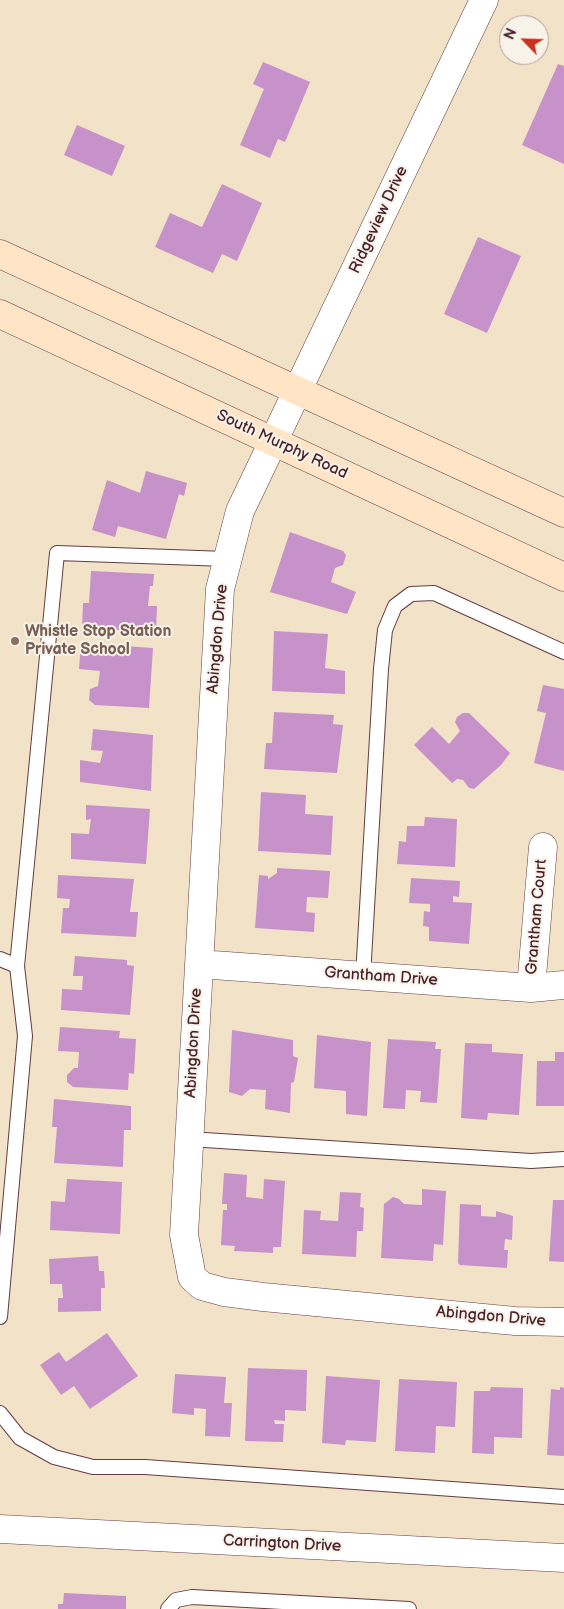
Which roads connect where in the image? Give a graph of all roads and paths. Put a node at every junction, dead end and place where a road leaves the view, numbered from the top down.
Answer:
1 (484, 0) edge
2 (0, 254) edge
3 (0, 314) edge
4 (298, 390) junction
5 (273, 441) junction
6 (564, 513) edge
7 (228, 559) junction
8 (564, 577) edge
9 (564, 652) edge
10 (542, 847) dead end
11 (0, 959) edge
12 (199, 964) junction
13 (17, 966) junction
14 (363, 976) junction
15 (564, 985) edge
16 (531, 988) junction
17 (189, 1139) junction
18 (564, 1159) edge
19 (0, 1317) edge
20 (564, 1322) edge
21 (0, 1413) edge
22 (564, 1497) edge
23 (0, 1529) edge
24 (564, 1558) edge
25 (168, 1609) edge
26 (409, 1609) edge

1 - 4 street, Ridgeview Drive
2 - 4 main road
3 - 5 main road, South Murphy Road
4 - 5 street, Ridgeview Drive
4 - 6 main road
5 - 7 street, Abingdon Drive
5 - 8 main road, South Murphy Road
7 - 12 street, Abingdon Drive
7 - 13 lane
9 - 14 lane
10 - 16 street, Grantham Court
11 - 13 lane
12 - 14 street, Grantham Drive
12 - 17 street, Abingdon Drive
13 - 19 lane
14 - 16 street, Grantham Drive
15 - 16 street, Grantham Drive
17 - 18 lane
17 - 20 street, Abingdon Drive
21 - 22 lane
23 - 24 street, Carrington Drive
25 - 26 lane

